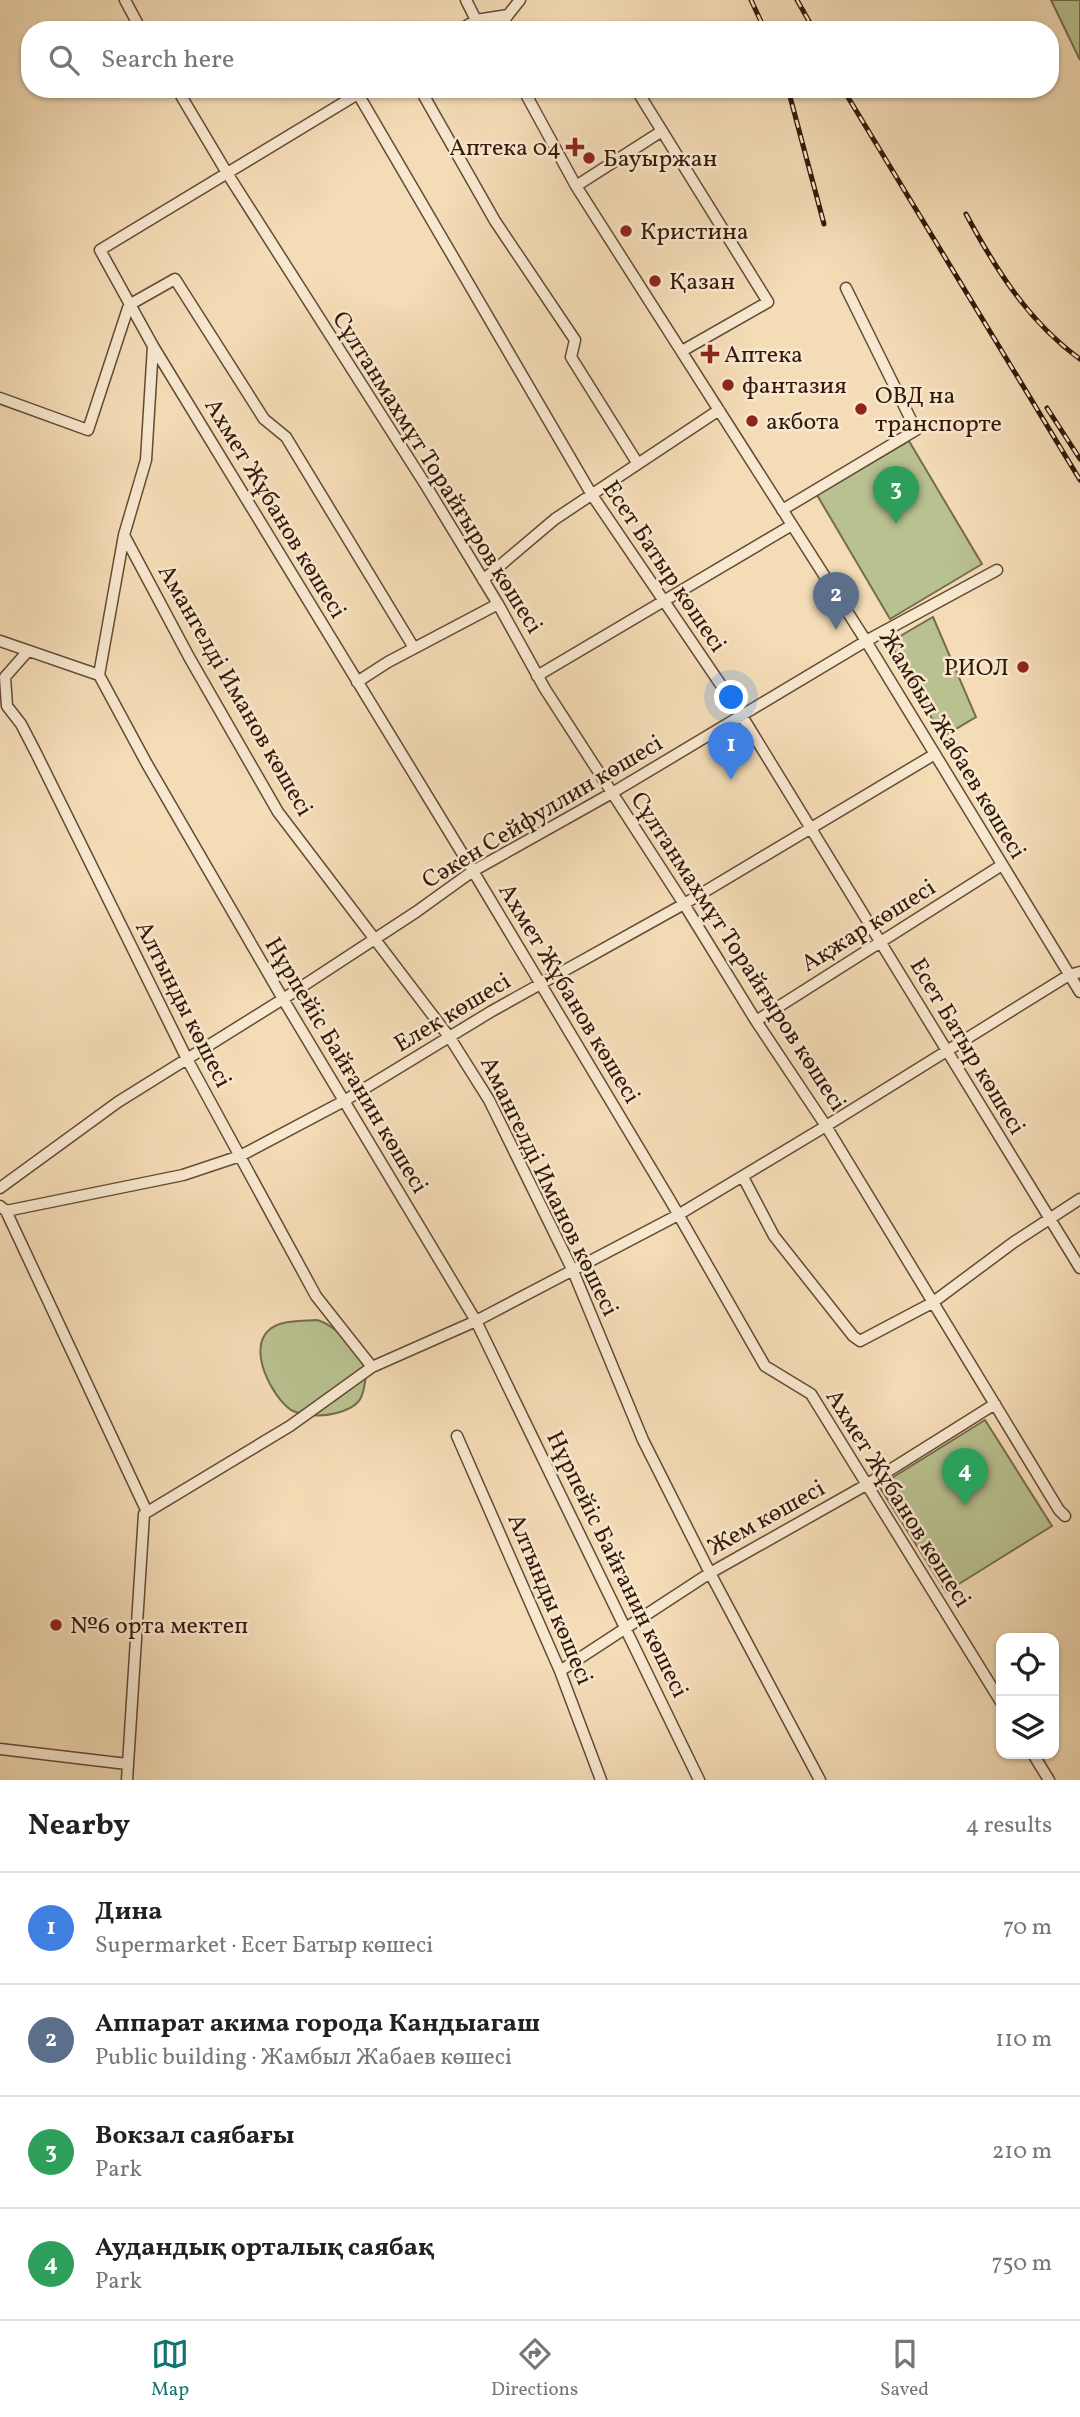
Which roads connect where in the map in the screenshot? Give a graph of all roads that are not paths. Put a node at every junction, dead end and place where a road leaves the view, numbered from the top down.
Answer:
1 (125, 0) edge
2 (466, 0) edge
3 (520, 0) edge
4 (508, 15) junction
5 (476, 20) joint
6 (136, 21) edge
7 (504, 21) edge
8 (182, 98) edge
9 (352, 98) edge
10 (365, 98) edge
11 (425, 98) edge
12 (528, 98) edge
13 (642, 98) edge
14 (662, 131) junction
15 (227, 173) junction
16 (576, 186) junction
17 (846, 288) dead end
18 (129, 305) junction
19 (153, 346) junction
20 (682, 351) junction
21 (0, 398) edge
22 (719, 410) junction
23 (638, 464) junction
24 (592, 495) junction
25 (782, 510) junction
26 (792, 525) junction
27 (124, 535) junction
28 (997, 570) dead end
29 (483, 580) junction
30 (663, 602) junction
31 (498, 604) junction
32 (0, 641) edge
33 (866, 641) junction
34 (414, 648) junction
35 (28, 651) junction
36 (99, 675) junction
37 (537, 676) junction
38 (357, 682) junction
39 (742, 716) junction
40 (934, 754) junction
41 (612, 793) junction
42 (811, 829) junction
43 (1002, 864) junction
44 (473, 871) junction
45 (684, 904) junction
46 (376, 938) junction
47 (880, 942) junction
48 (1075, 974) edge
49 (539, 984) junction
50 (1080, 992) edge
51 (283, 999) junction
52 (756, 1021) junction
53 (450, 1038) junction
54 (946, 1050) junction
55 (187, 1059) junction
56 (344, 1101) junction
57 (826, 1126) junction
58 (240, 1156) junction
59 (743, 1177) junction
60 (0, 1188) edge
61 (1080, 1199) edge
62 (3, 1208) edge
63 (678, 1215) junction
64 (1050, 1219) junction
65 (1080, 1268) edge
66 (573, 1271) junction
67 (932, 1303) junction
68 (476, 1321) junction
69 (372, 1367) junction
70 (995, 1404) junction
71 (457, 1436) dead end
72 (866, 1485) junction
73 (147, 1512) junction
74 (1065, 1516) dead end
75 (709, 1573) junction
76 (626, 1626) junction
77 (560, 1671) junction
78 (997, 1696) edge
79 (0, 1749) edge
80 (1036, 1759) edge
81 (127, 1764) junction
82 (1046, 1779) edge
83 (127, 1780) edge
84 (601, 1780) edge
85 (699, 1780) edge
86 (820, 1780) edge

1 - 6 street
2 - 5 street
3 - 4 street
4 - 5 street
4 - 7 street
8 - 15 street, Сұлтанмахмұт Торайғыров көшесі
9 - 15 street
10 - 24 street, Есет Батыр көшесі
11 - 23 street
12 - 16 street, Жамбыл Жабаев көшесі
13 - 14 street
14 - 16 street
14 - 20 street
15 - 18 street, Ахмет Жұбанов көшесі
15 - 29 street, Сұлтанмахмұт Торайғыров көшесі
16 - 20 street, Жамбыл Жабаев көшесі
17 - 25 street
18 - 19 street, Ахмет Жұбанов көшесі
18 - 21 street
18 - 34 street
19 - 27 street
19 - 38 street, Ахмет Жұбанов көшесі
20 - 22 street, Жамбыл Жабаев көшесі
22 - 23 street
22 - 25 street, Жамбыл Жабаев көшесі
23 - 24 street
24 - 29 street
24 - 30 street, Есет Батыр көшесі
25 - 26 street, Жамбыл Жабаев көшесі
26 - 30 street
26 - 33 street, Жамбыл Жабаев көшесі
27 - 36 street
27 - 46 street, Амангелді Иманов көшесі
28 - 33 street, Сәкен Сейфуллин көшесі
29 - 31 street, Сұлтанмахмұт Торайғыров көшесі
30 - 37 street
30 - 39 street, Есет Батыр көшесі
31 - 34 street
31 - 37 street, Сұлтанмахмұт Торайғыров көшесі
32 - 35 street
33 - 39 street, Сәкен Сейфуллин көшесі
33 - 40 street, Жамбыл Жабаев көшесі
34 - 38 street
35 - 36 street
35 - 55 street, Алтынды көшесі
36 - 51 street, Нұрпейіс Байғанин көшесі
37 - 41 street, Сұлтанмахмұт Торайғыров көшесі
38 - 44 street, Ахмет Жұбанов көшесі
39 - 41 street, Сәкен Сейфуллин көшесі
39 - 42 street, Есет Батыр көшесі
40 - 42 street, Елек көшесі
40 - 43 street, Жамбыл Жабаев көшесі
41 - 44 street, Сәкен Сейфуллин көшесі
41 - 45 street, Сұлтанмахмұт Торайғыров көшесі
42 - 45 street, Елек көшесі
42 - 47 street, Есет Батыр көшесі
43 - 47 street, Ақжар көшесі
43 - 48 street, Жамбыл Жабаев көшесі
44 - 46 street, Сәкен Сейфуллин көшесі
44 - 49 street, Ахмет Жұбанов көшесі
45 - 49 street, Елек көшесі
45 - 52 street, Сұлтанмахмұт Торайғыров көшесі
46 - 51 street, Сәкен Сейфуллин көшесі
46 - 53 street, Амангелді Иманов көшесі
47 - 52 street, Ақжар көшесі
47 - 54 street, Есет Батыр көшесі
48 - 50 street, Жамбыл Жабаев көшесі
48 - 54 street
49 - 53 street, Елек көшесі
49 - 63 street, Ахмет Жұбанов көшесі
51 - 55 street, Сәкен Сейфуллин көшесі
51 - 56 street, Нұрпейіс Байғанин көшесі
52 - 57 street, Сұлтанмахмұт Торайғыров көшесі
53 - 56 street, Елек көшесі
53 - 66 street, Амангелді Иманов көшесі
54 - 57 street
54 - 64 street, Есет Батыр көшесі
55 - 58 street, Алтынды көшесі
55 - 60 street, Сәкен Сейфуллин көшесі
56 - 58 street, Елек көшесі
56 - 68 street, Нұрпейіс Байғанин көшесі
57 - 59 street
57 - 67 street, Сұлтанмахмұт Торайғыров көшесі
58 - 62 street, Елек көшесі
58 - 69 street, Алтынды көшесі
59 - 63 street
59 - 67 street
61 - 64 street
62 - 73 street
63 - 66 street
63 - 72 street, Ахмет Жұбанов көшесі
64 - 65 street, Есет Батыр көшесі
64 - 67 street
66 - 68 street
66 - 75 street, Амангелді Иманов көшесі
67 - 70 street, Сұлтанмахмұт Торайғыров көшесі
68 - 69 street
68 - 76 street, Нұрпейіс Байғанин көшесі
69 - 73 street
70 - 72 street, Жем көшесі
70 - 74 street, Сұлтанмахмұт Торайғыров көшесі
71 - 77 street, Алтынды көшесі
72 - 75 street, Жем көшесі
72 - 78 street, Ахмет Жұбанов көшесі
73 - 81 street
75 - 76 street, Жем көшесі
75 - 86 street, Амангелді Иманов көшесі
76 - 77 street, Жем көшесі
76 - 85 street, Нұрпейіс Байғанин көшесі
77 - 84 street, Алтынды көшесі
79 - 81 street
80 - 82 street
81 - 83 street

